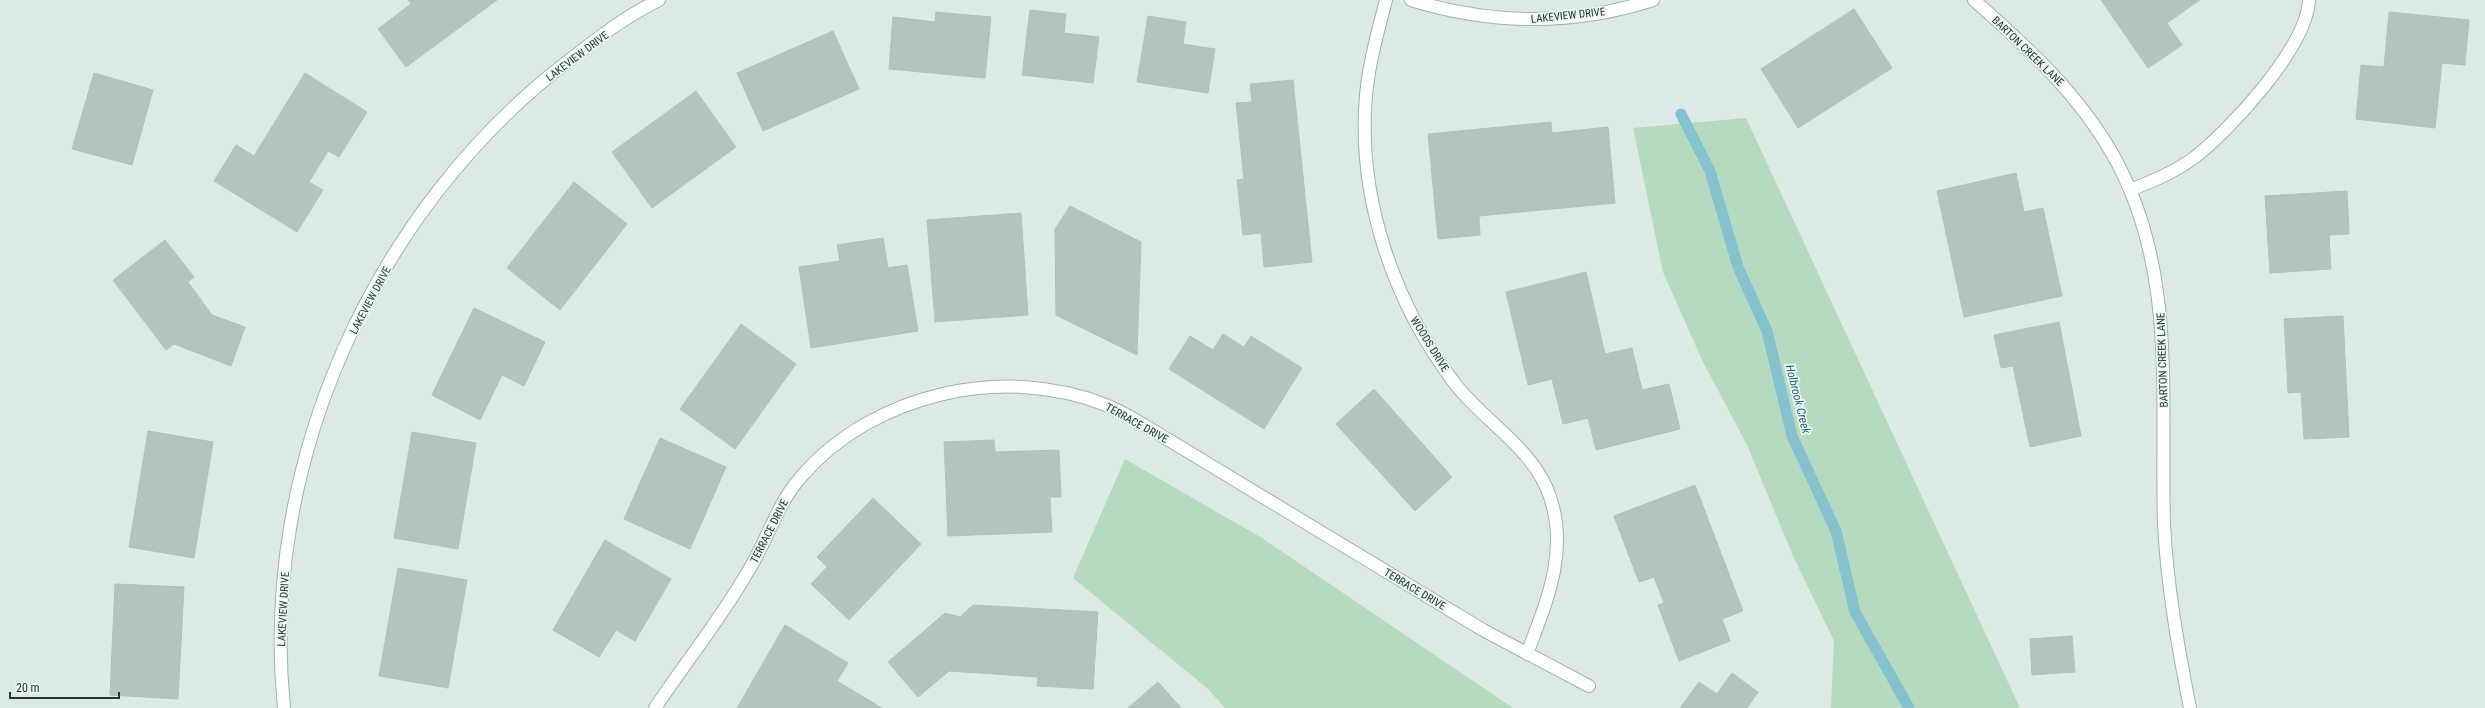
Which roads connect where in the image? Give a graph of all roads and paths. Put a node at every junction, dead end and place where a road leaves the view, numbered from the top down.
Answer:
1 (659, 0) edge
2 (1386, 0) edge
3 (1411, 0) edge
4 (1653, 0) edge
5 (1974, 0) edge
6 (2309, 0) edge
7 (2130, 190) junction
8 (1526, 654) junction
9 (1589, 686) dead end
10 (284, 708) edge
11 (655, 708) edge
12 (2190, 708) edge

1 - 10 street, LAKEVIEW DRIVE
2 - 8 street, WOODS DRIVE
3 - 4 street, LAKEVIEW DRIVE
5 - 7 street, BARTON CREEK LANE
6 - 7 street
7 - 12 street, BARTON CREEK LANE
8 - 9 street, TERRACE DRIVE
8 - 11 street, TERRACE DRIVE

